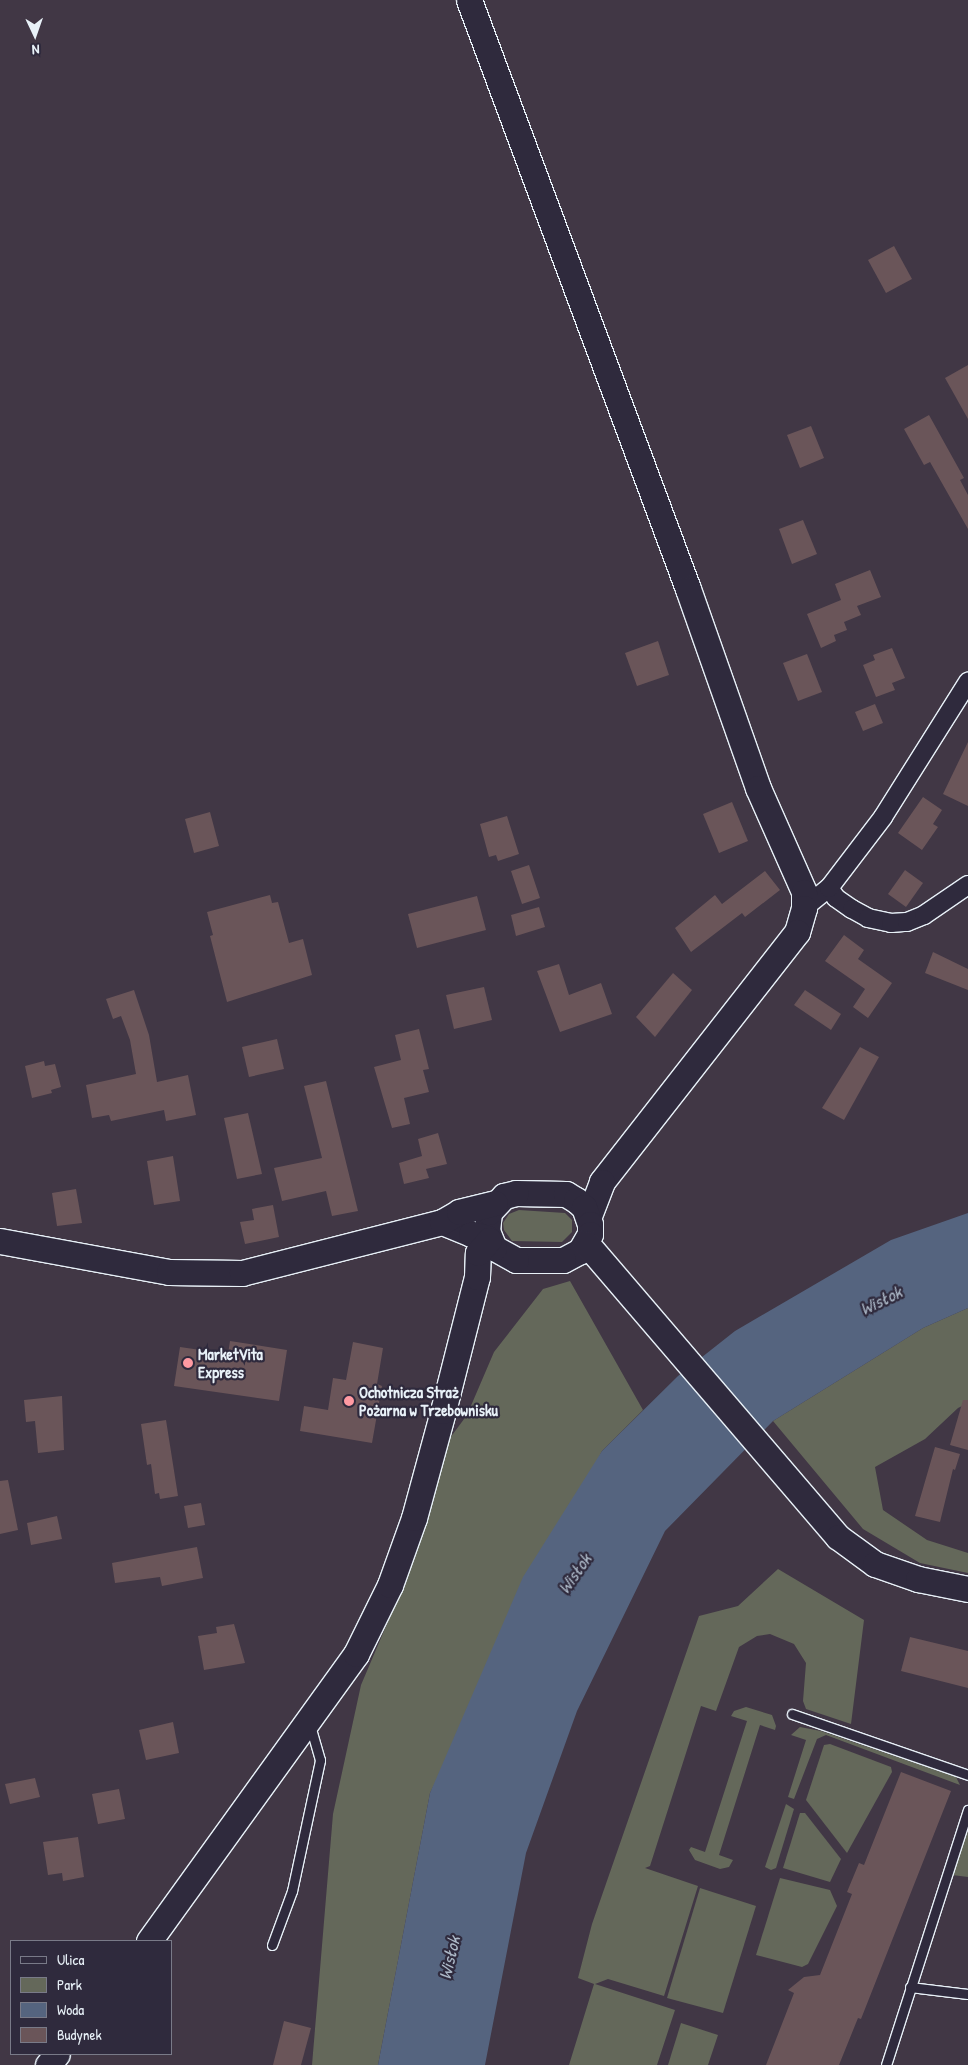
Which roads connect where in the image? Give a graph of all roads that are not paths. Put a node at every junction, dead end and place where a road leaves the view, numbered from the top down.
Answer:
1 (469, 0) edge
2 (968, 682) edge
3 (968, 885) edge
4 (829, 888) junction
5 (804, 908) junction
6 (602, 1182) junction
7 (566, 1194) junction
8 (495, 1203) junction
9 (589, 1216) junction
10 (442, 1222) junction
11 (489, 1239) junction
12 (0, 1241) edge
13 (586, 1243) junction
14 (509, 1258) junction
15 (477, 1277) junction
16 (968, 1589) edge
17 (792, 1714) dead end
18 (310, 1721) junction
19 (968, 1775) edge
20 (968, 1810) edge
21 (150, 1940) edge
22 (272, 1945) dead end
23 (910, 1987) junction
24 (968, 1994) edge
25 (56, 2055) edge
26 (48, 2065) edge
27 (886, 2065) edge

1 - 5 street
2 - 4 street
3 - 4 street
4 - 5 street
5 - 6 street
6 - 7 street
6 - 9 street
7 - 8 street
7 - 9 street
8 - 10 street
8 - 11 street
9 - 13 street
10 - 11 street
10 - 12 street
11 - 14 street
11 - 15 street
13 - 14 street
13 - 16 street
14 - 15 street
15 - 18 street
17 - 19 lane
18 - 21 street
18 - 22 lane
20 - 23 lane
23 - 24 lane
23 - 27 lane
25 - 26 street

